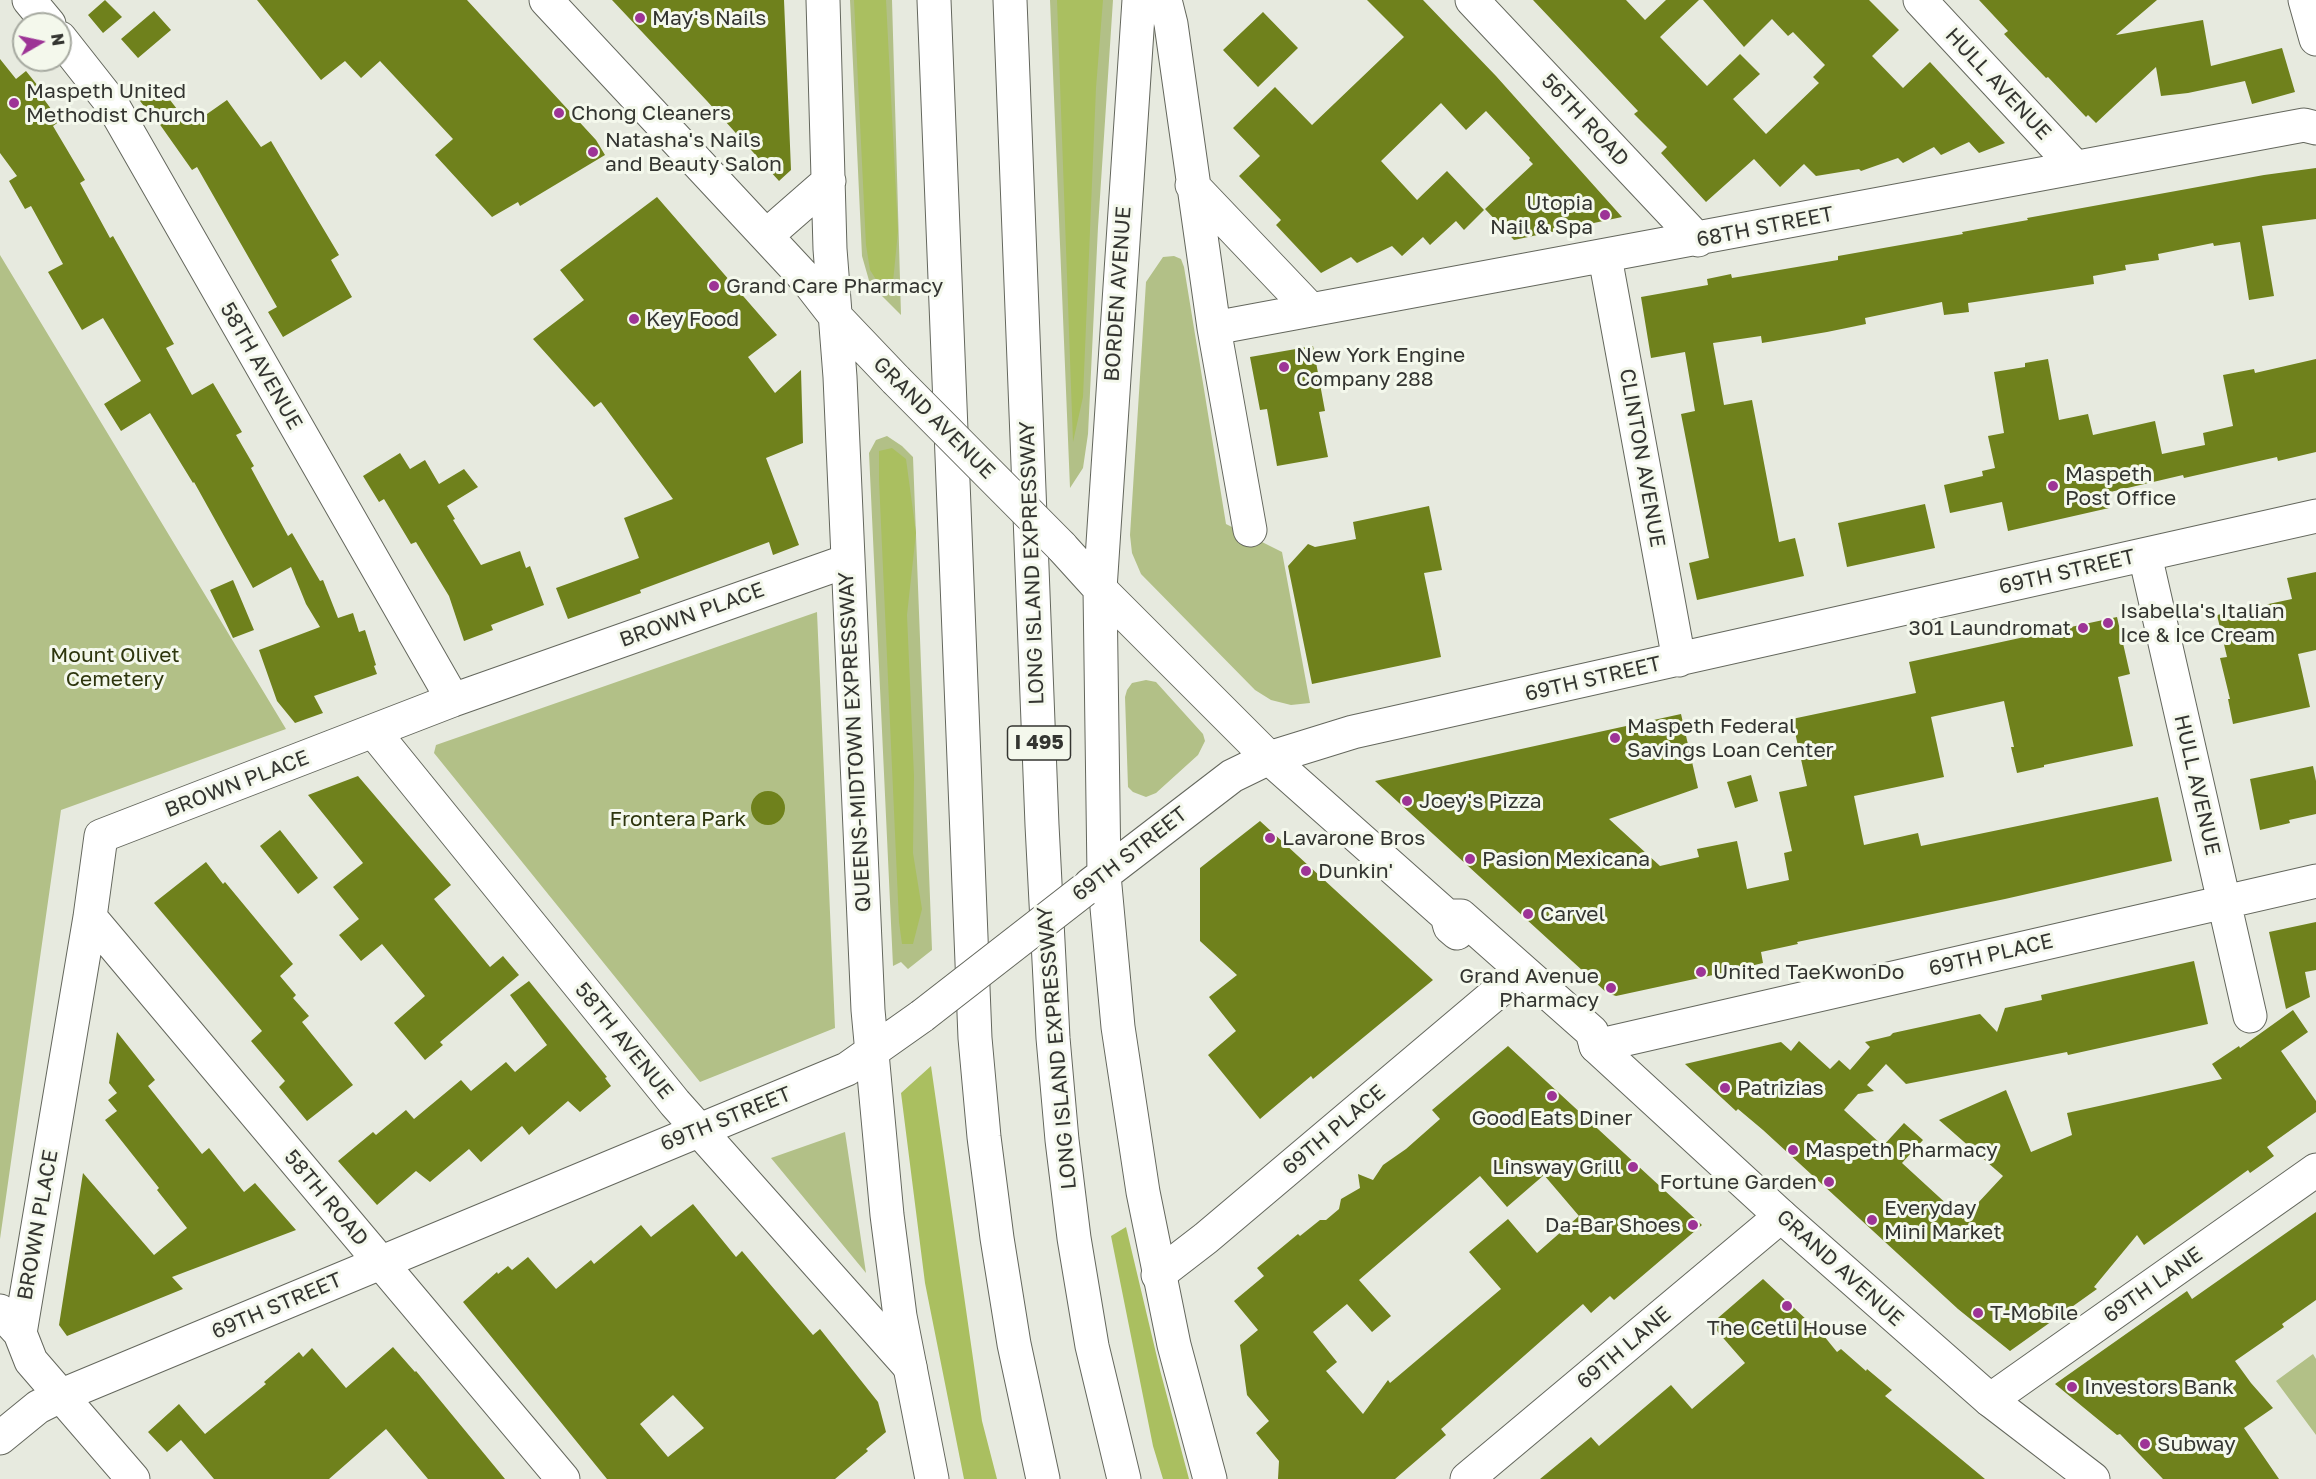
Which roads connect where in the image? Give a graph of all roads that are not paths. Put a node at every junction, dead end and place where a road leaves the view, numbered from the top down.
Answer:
1 (29, 0) edge
2 (546, 0) edge
3 (823, 0) edge
4 (934, 0) edge
5 (1010, 0) edge
6 (1139, 0) edge
7 (1166, 0) edge
8 (1472, 0) edge
9 (1920, 0) edge
10 (2305, 0) edge
11 (39, 12) edge
12 (2316, 39) edge
13 (72, 53) edge
14 (2316, 128) edge
15 (2075, 167) junction
16 (829, 181) junction
17 (1192, 185) junction
18 (766, 236) junction
19 (1698, 240) junction
20 (1605, 257) junction
21 (1311, 310) junction
22 (835, 316) junction
23 (1214, 328) junction
24 (2316, 516) edge
25 (1250, 530) dead end
26 (2145, 555) junction
27 (847, 561) junction
28 (1100, 589) junction
29 (1679, 660) junction
30 (453, 700) junction
31 (374, 732) junction
32 (1269, 758) junction
33 (2316, 881) edge
34 (1094, 883) junction
35 (2224, 902) junction
36 (1447, 916) junction
37 (90, 917) junction
38 (1508, 983) junction
39 (2250, 1016) dead end
40 (1596, 1046) junction
41 (871, 1053) junction
42 (699, 1131) junction
43 (2316, 1170) edge
44 (1781, 1216) junction
45 (381, 1263) junction
46 (1158, 1275) junction
47 (10, 1322) edge
48 (910, 1367) junction
49 (60, 1396) junction
50 (1990, 1400) junction
51 (0, 1438) edge
52 (930, 1478) edge
53 (133, 1479) edge
54 (563, 1479) edge
55 (1043, 1479) edge
56 (1124, 1479) edge
57 (1210, 1479) edge
58 (1467, 1479) edge
59 (2093, 1479) edge

1 - 11 main road
2 - 18 main road, GRAND AVENUE
3 - 16 main road, QUEENS-MIDTOWN EXPRESSWAY
4 - 55 main road
5 - 56 main road, LONG ISLAND EXPRESSWAY / I 495
6 - 28 main road, BORDEN AVENUE
7 - 17 main road
8 - 19 main road, 56TH ROAD
9 - 15 main road, HULL AVENUE
10 - 12 main road
13 - 30 main road, 58TH AVENUE
14 - 15 main road, 68TH STREET
15 - 19 main road, 68TH STREET
16 - 18 main road
16 - 22 main road, QUEENS-MIDTOWN EXPRESSWAY
17 - 21 main road
17 - 23 main road
18 - 22 main road, GRAND AVENUE
19 - 20 main road, 68TH STREET
20 - 21 main road, 68TH STREET
20 - 29 main road, CLINTON AVENUE
21 - 23 main road, 68TH STREET
22 - 27 main road, QUEENS-MIDTOWN EXPRESSWAY
22 - 28 main road, GRAND AVENUE, bridge
23 - 25 main road
24 - 26 main road, 69TH STREET
26 - 29 main road, 69TH STREET
26 - 35 main road, HULL AVENUE
27 - 30 main road, BROWN PLACE
27 - 41 main road, QUEENS-MIDTOWN EXPRESSWAY
28 - 32 main road, GRAND AVENUE
28 - 34 main road
29 - 32 main road, 69TH STREET
30 - 31 main road, BROWN PLACE
31 - 37 main road, BROWN PLACE
31 - 42 main road, 58TH AVENUE
32 - 34 main road, 69TH STREET
32 - 36 main road, GRAND AVENUE
33 - 35 main road, 69TH PLACE
34 - 41 main road, 69TH STREET, bridge
34 - 46 main road
35 - 39 main road, HULL AVENUE
35 - 40 main road, 69TH PLACE
36 - 38 main road, GRAND AVENUE
36 - 40 main road, GRAND AVENUE
37 - 45 main road, 58TH ROAD
37 - 47 main road, BROWN PLACE
38 - 40 main road, GRAND AVENUE
38 - 46 main road, 69TH PLACE
40 - 44 main road, GRAND AVENUE
41 - 42 main road, 69TH STREET
41 - 48 main road, QUEENS-MIDTOWN EXPRESSWAY
42 - 45 main road, 69TH STREET
42 - 48 main road, 58TH AVENUE
43 - 50 main road, 69TH LANE
44 - 50 main road, GRAND AVENUE
44 - 58 main road, 69TH LANE
45 - 49 main road, 69TH STREET
45 - 54 main road, 58TH ROAD
46 - 57 main road
47 - 49 main road
48 - 52 main road, QUEENS-MIDTOWN EXPRESSWAY
49 - 51 main road, 69TH STREET
49 - 53 main road
50 - 59 main road, GRAND AVENUE

